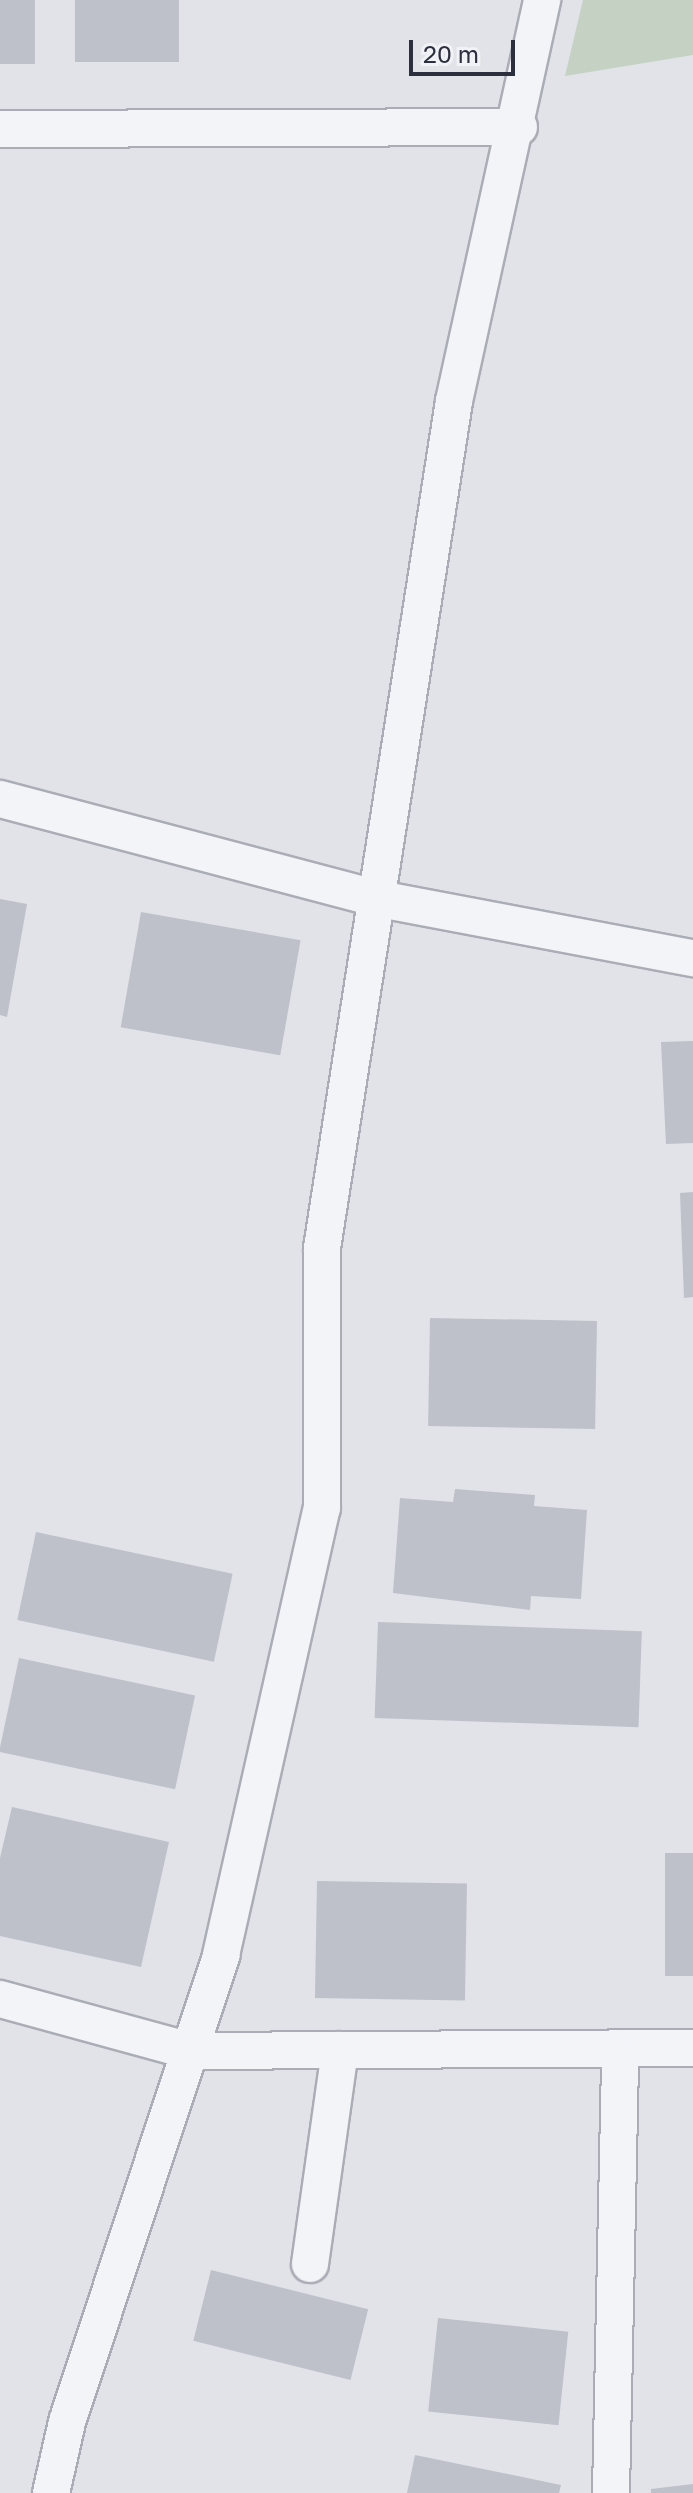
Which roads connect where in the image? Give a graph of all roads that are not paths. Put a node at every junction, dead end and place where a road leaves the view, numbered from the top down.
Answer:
1 (542, 0) edge
2 (519, 127) junction
3 (0, 129) edge
4 (0, 799) edge
5 (374, 898) junction
6 (693, 958) edge
7 (0, 1999) edge
8 (693, 2048) edge
9 (620, 2049) junction
10 (340, 2050) junction
11 (190, 2051) junction
12 (310, 2264) dead end
13 (51, 2493) edge
14 (611, 2493) edge

1 - 2 street
2 - 3 street
2 - 5 street
4 - 5 street
5 - 6 street
5 - 11 street
7 - 11 street
8 - 9 street
9 - 10 street
9 - 14 street
10 - 11 street
10 - 12 street
11 - 13 street

